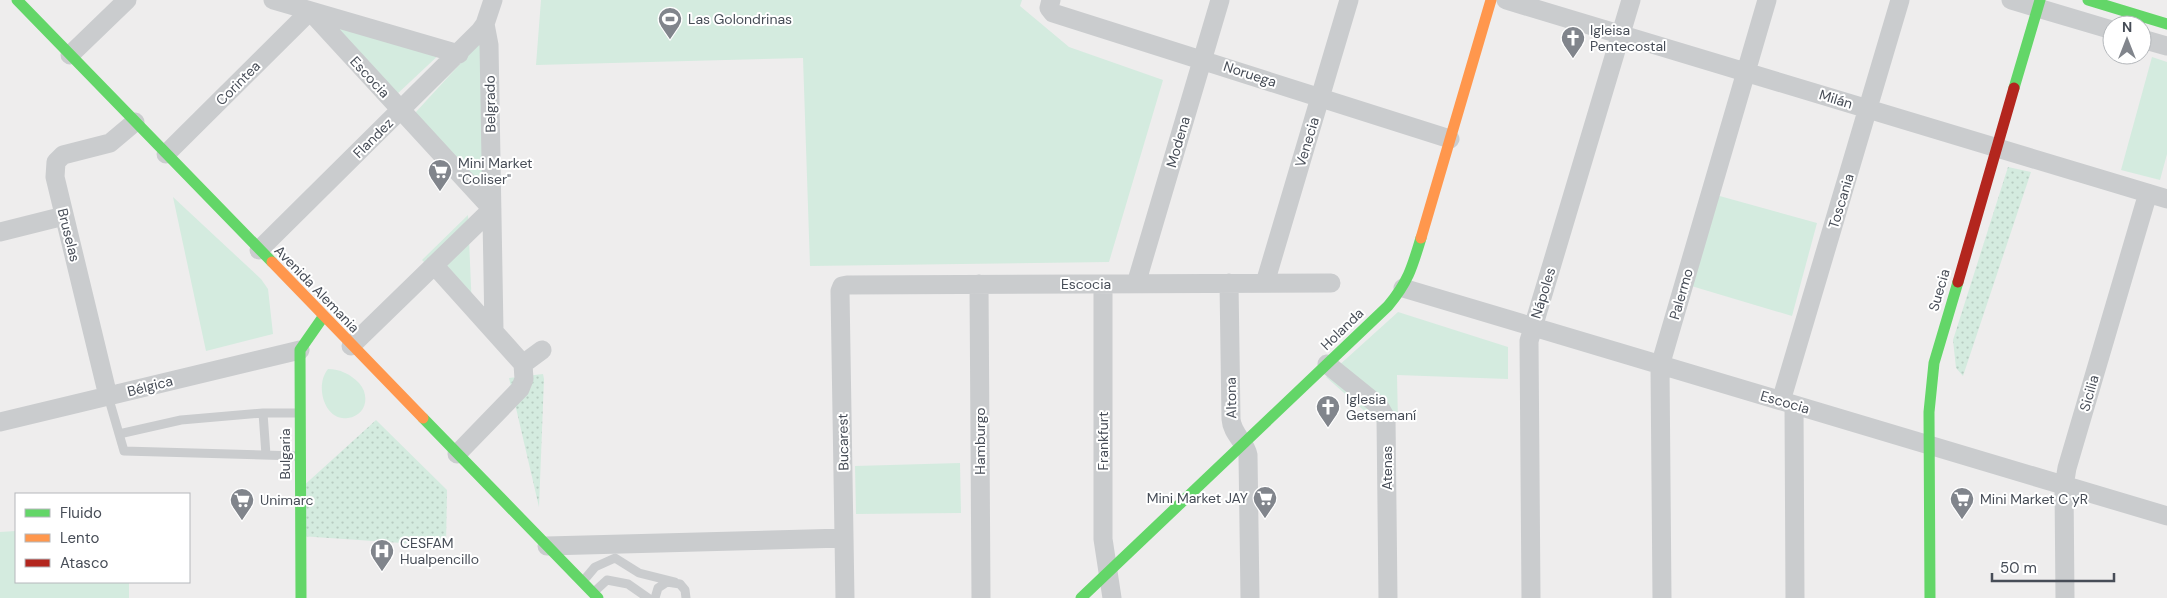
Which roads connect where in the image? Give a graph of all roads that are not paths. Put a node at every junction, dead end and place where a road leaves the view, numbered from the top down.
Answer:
1 (17, 0) edge
2 (127, 0) edge
3 (273, 0) edge
4 (494, 0) edge
5 (1220, 0) edge
6 (1349, 0) edge
7 (1492, 0) edge
8 (1506, 0) edge
9 (1631, 0) edge
10 (1767, 0) edge
11 (1900, 0) edge
12 (2011, 0) edge
13 (2088, 0) edge
14 (2039, 4) edge
15 (1050, 5) edge
16 (310, 11) junction
17 (486, 24) junction
18 (2167, 24) edge
19 (2102, 26) edge
20 (1621, 34) junction
21 (2152, 42) edge
22 (2167, 46) edge
23 (459, 54) junction
24 (70, 55) junction
25 (1202, 59) junction
26 (1745, 72) junction
27 (1320, 97) junction
28 (1868, 109) junction
29 (401, 110) junction
30 (135, 122) junction
31 (1450, 138) junction
32 (1997, 148) junction
33 (166, 154) junction
34 (2148, 193) junction
35 (2167, 199) edge
36 (492, 209) junction
37 (64, 216) junction
38 (0, 232) edge
39 (259, 250) junction
40 (434, 265) junction
41 (1265, 283) junction
42 (1331, 283) dead end
43 (979, 284) junction
44 (1104, 284) junction
45 (1136, 284) junction
46 (1230, 284) junction
47 (842, 286) joint
48 (1403, 288) junction
49 (323, 317) junction
50 (1532, 328) junction
51 (494, 331) junction
52 (351, 346) junction
53 (300, 350) junction
54 (542, 350) dead end
55 (523, 364) junction
56 (1328, 364) junction
57 (1660, 366) junction
58 (108, 396) junction
59 (1788, 403) junction
60 (300, 413) junction
61 (263, 414) junction
62 (0, 422) edge
63 (119, 434) junction
64 (1244, 443) junction
65 (1929, 445) junction
66 (457, 454) junction
67 (266, 455) junction
68 (300, 456) junction
69 (2064, 486) junction
70 (2167, 516) edge
71 (844, 538) junction
72 (547, 546) junction
73 (1107, 573) junction
74 (583, 582) junction
75 (675, 582) junction
76 (595, 595) edge
77 (301, 598) edge
78 (648, 598) edge
79 (656, 598) edge
80 (686, 598) edge
81 (846, 598) edge
82 (982, 598) edge
83 (1081, 598) edge
84 (1112, 598) edge
85 (1250, 598) edge
86 (1388, 598) edge
87 (1531, 598) edge
88 (1662, 598) edge
89 (1795, 598) edge
90 (1930, 598) edge
91 (2065, 598) edge

1 - 24 street, Avenida Alemania
2 - 24 street
3 - 16 street
4 - 17 street, Belgrado
5 - 25 street, Modena
6 - 27 street, Venecia
7 - 31 street, Holanda
8 - 20 street, Milán
9 - 20 street, Nápoles
10 - 26 street, Palermo
11 - 28 street, Toscania
12 - 14 street
13 - 18 street
14 - 19 street
14 - 32 street, Suecia
15 - 25 street, Noruega
16 - 23 street
16 - 29 street, Escocia
16 - 33 street, Corintea
17 - 23 street, Flandez
17 - 36 street, Belgrado
20 - 26 street, Milán
20 - 50 street, Nápoles
21 - 22 street
23 - 29 street, Flandez
24 - 30 street, Avenida Alemania
25 - 27 street, Noruega
25 - 45 street, Modena
26 - 28 street, Milán
26 - 57 street, Palermo
27 - 31 street, Noruega
27 - 41 street, Venecia
28 - 32 street, Milán
28 - 59 street, Toscania
29 - 36 street, Escocia
29 - 39 street, Flandez
30 - 33 street, Avenida Alemania
30 - 37 street, Bruselas
31 - 48 street, Holanda
32 - 34 street, Milán
32 - 65 street, Suecia
33 - 39 street, Avenida Alemania
34 - 35 street, Milán
34 - 69 street, Sicilia
36 - 40 street
36 - 51 street, Belgrado
37 - 38 street
37 - 58 street, Bruselas
39 - 49 street, Avenida Alemania
40 - 51 street
40 - 52 street
41 - 42 street, Escocia
41 - 46 street, Escocia
43 - 44 street, Escocia
43 - 47 street, Escocia
43 - 82 street, Hamburgo
44 - 45 street, Escocia
44 - 73 street, Frankfurt
45 - 46 street, Escocia
46 - 64 street, Altona
47 - 71 street, Bucarest
48 - 50 street, Escocia
48 - 56 street, Holanda
49 - 52 street, Avenida Alemania
49 - 53 street
50 - 57 street, Escocia
50 - 87 street, Nápoles
51 - 55 street
52 - 66 street, Avenida Alemania
53 - 58 street, Bélgica
53 - 60 street, Bulgaria
54 - 55 street
55 - 66 street
56 - 64 street, Holanda
56 - 86 street, Atenas
57 - 59 street, Escocia
57 - 88 street, Palermo
58 - 62 street, Bélgica
58 - 63 lane
59 - 65 street, Escocia
59 - 89 street, Toscania
60 - 61 lane
60 - 68 street, Bulgaria
61 - 63 lane
61 - 67 lane
63 - 67 lane
64 - 73 street, Holanda
64 - 85 street, Altona
65 - 69 street, Escocia
65 - 90 street, Suecia
66 - 72 street, Avenida Alemania
67 - 68 lane
68 - 77 street, Bulgaria
69 - 70 street, Escocia
69 - 91 street, Sicilia
71 - 72 street
71 - 81 street, Bucarest
72 - 74 street, Avenida Alemania
73 - 83 street, Holanda
73 - 84 street, Frankfurt
74 - 75 lane
74 - 76 street, Avenida Alemania
75 - 79 lane
75 - 80 lane
76 - 78 lane

